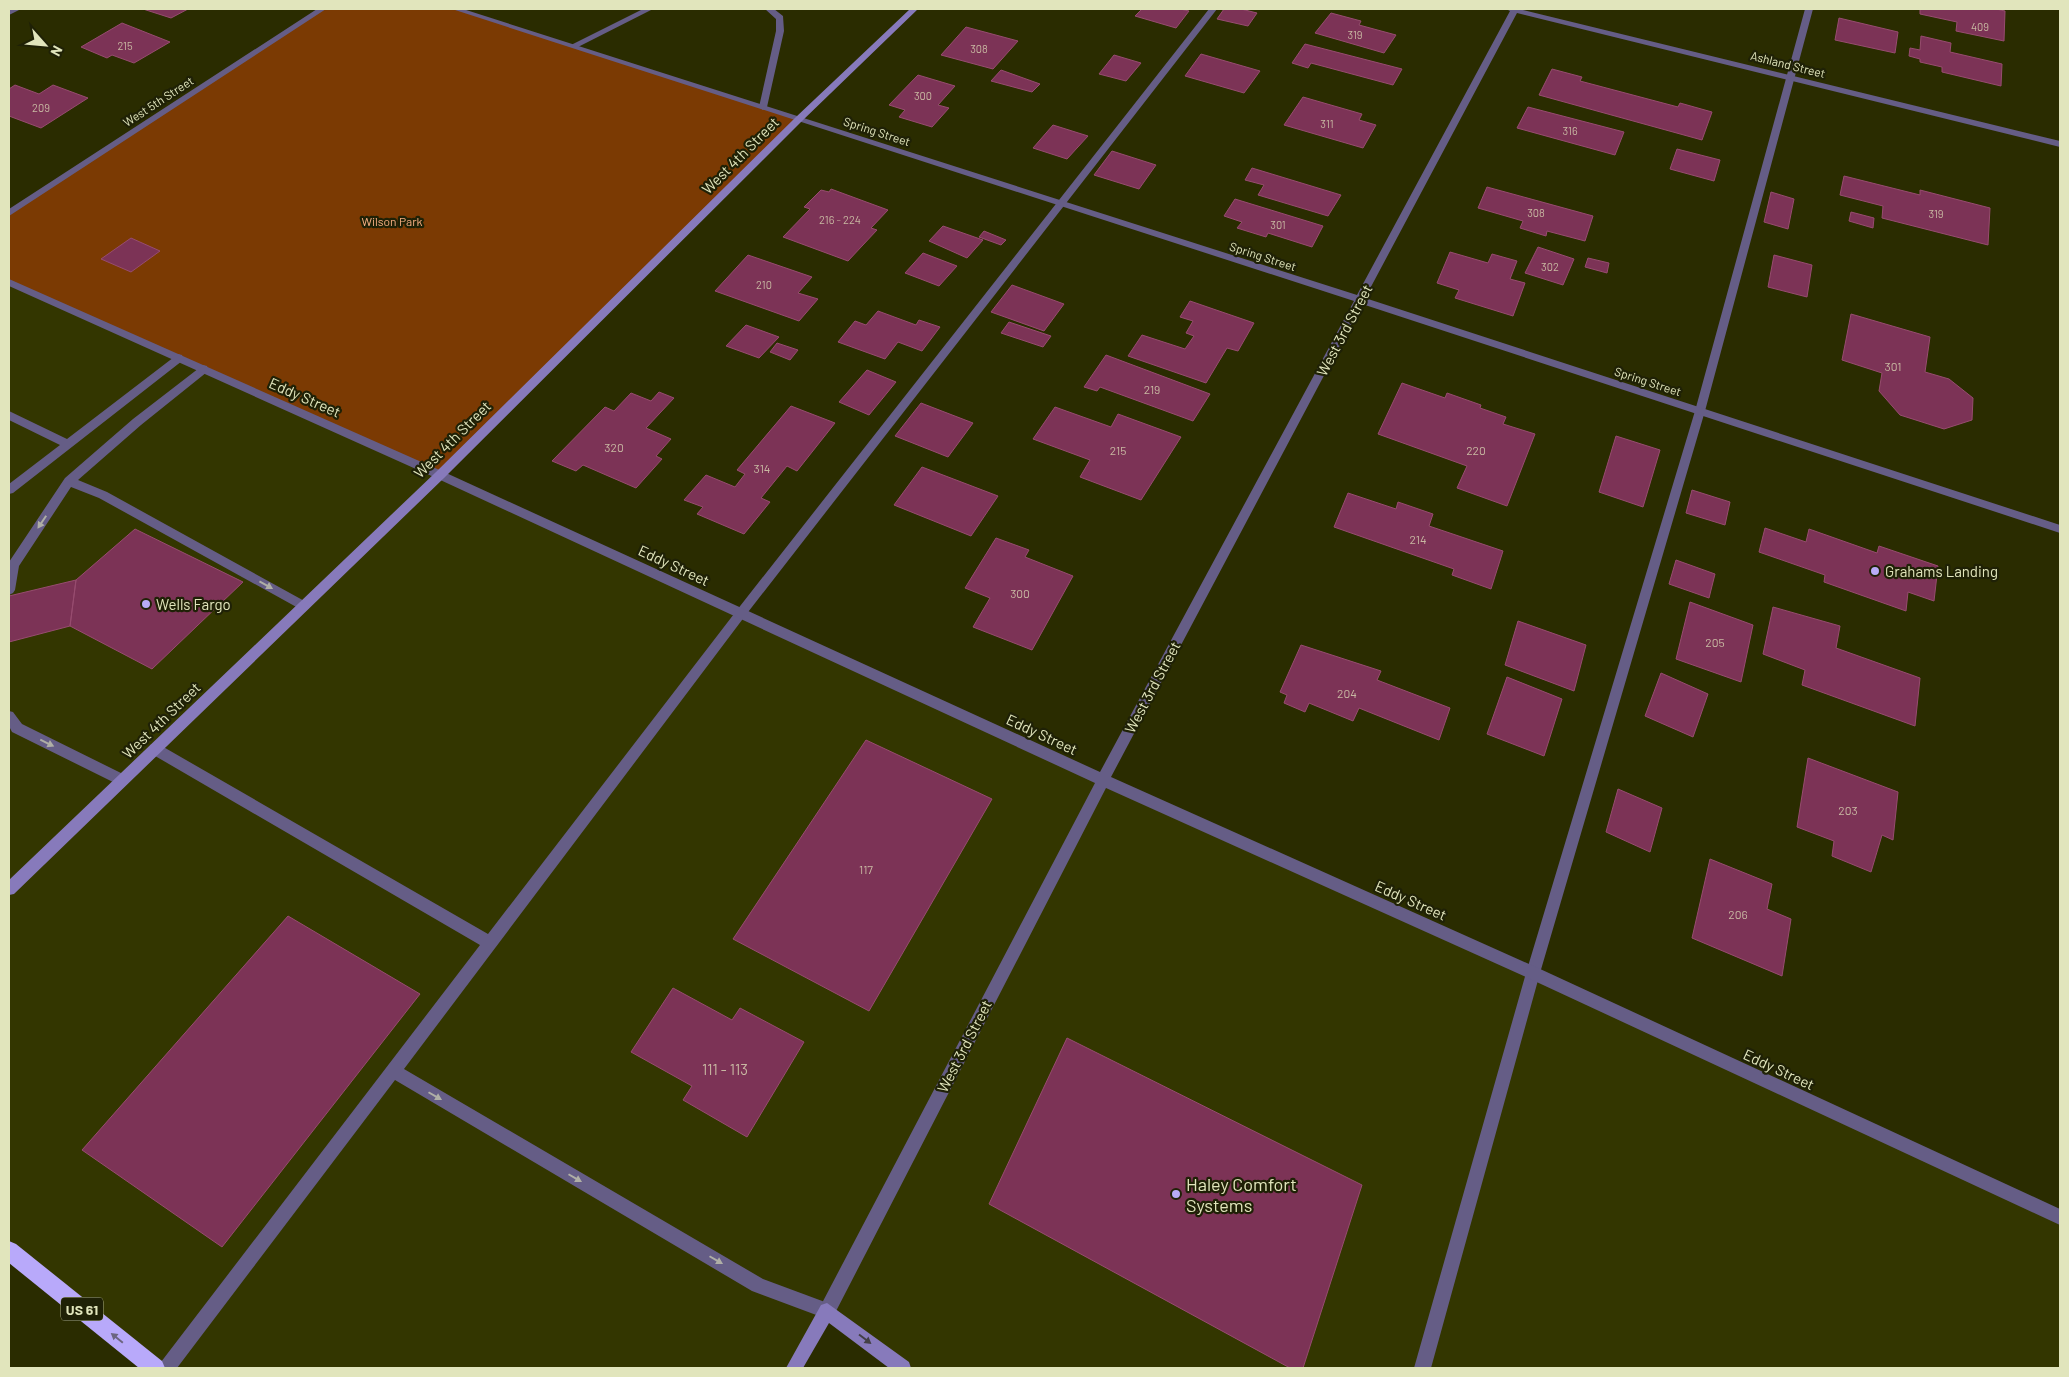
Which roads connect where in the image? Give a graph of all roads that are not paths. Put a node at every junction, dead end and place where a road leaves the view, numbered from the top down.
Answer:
1 (17, 9) edge
2 (322, 9) edge
3 (456, 9) edge
4 (649, 9) edge
5 (768, 9) edge
6 (914, 9) edge
7 (1213, 9) edge
8 (1513, 9) edge
9 (1809, 9) edge
10 (9, 13) edge
11 (573, 46) junction
12 (1791, 78) junction
13 (763, 107) junction
14 (799, 119) junction
15 (2060, 144) edge
16 (1062, 204) junction
17 (9, 213) edge
18 (9, 282) edge
19 (1360, 300) junction
20 (178, 358) junction
21 (203, 370) junction
22 (1700, 411) junction
23 (9, 415) edge
24 (68, 444) junction
25 (440, 475) junction
26 (69, 481) junction
27 (9, 490) edge
28 (2060, 529) edge
29 (9, 590) edge
30 (304, 606) junction
31 (741, 613) junction
32 (9, 716) edge
33 (155, 749) junction
34 (122, 780) junction
35 (1103, 780) junction
36 (9, 889) edge
37 (490, 943) junction
38 (1533, 973) junction
39 (393, 1072) junction
40 (2060, 1217) edge
41 (9, 1251) edge
42 (827, 1311) junction
43 (155, 1368) edge
44 (167, 1368) edge
45 (794, 1368) edge
46 (903, 1368) edge
47 (1422, 1368) edge

1 - 10 street
2 - 17 street, West 5th Street
3 - 11 street, Spring Street
4 - 11 street
5 - 13 street
6 - 14 street, West 4th Street
7 - 16 street
8 - 12 street, Ashland Street
8 - 19 street, West 3rd Street
9 - 12 street
11 - 13 street, Spring Street
12 - 15 street, Ashland Street
12 - 22 street
13 - 14 street, Spring Street
14 - 16 street, Spring Street
14 - 25 street, West 4th Street
16 - 19 street, Spring Street
16 - 31 street
18 - 20 street, Eddy Street
19 - 22 street, Spring Street
19 - 35 street, West 3rd Street
20 - 21 street, Eddy Street
20 - 24 street
21 - 25 street, Eddy Street
21 - 26 street
22 - 28 street, Spring Street
22 - 38 street
23 - 24 street
24 - 27 street
25 - 30 street, West 4th Street
25 - 31 street, Eddy Street
26 -> 29 street
26 -> 30 street
30 - 33 street, West 4th Street
31 - 35 street, Eddy Street
31 - 37 street
32 -> 34 street
33 - 34 street, West 4th Street
33 - 37 street
34 - 36 street, West 4th Street
35 - 38 street, Eddy Street
35 - 42 street, West 3rd Street
37 - 39 street
38 - 40 street, Eddy Street
38 - 47 street
39 -> 42 street
39 - 44 street
43 -> 41 highway, US 61
42 - 45 street, West 3rd Street
42 -> 46 street

